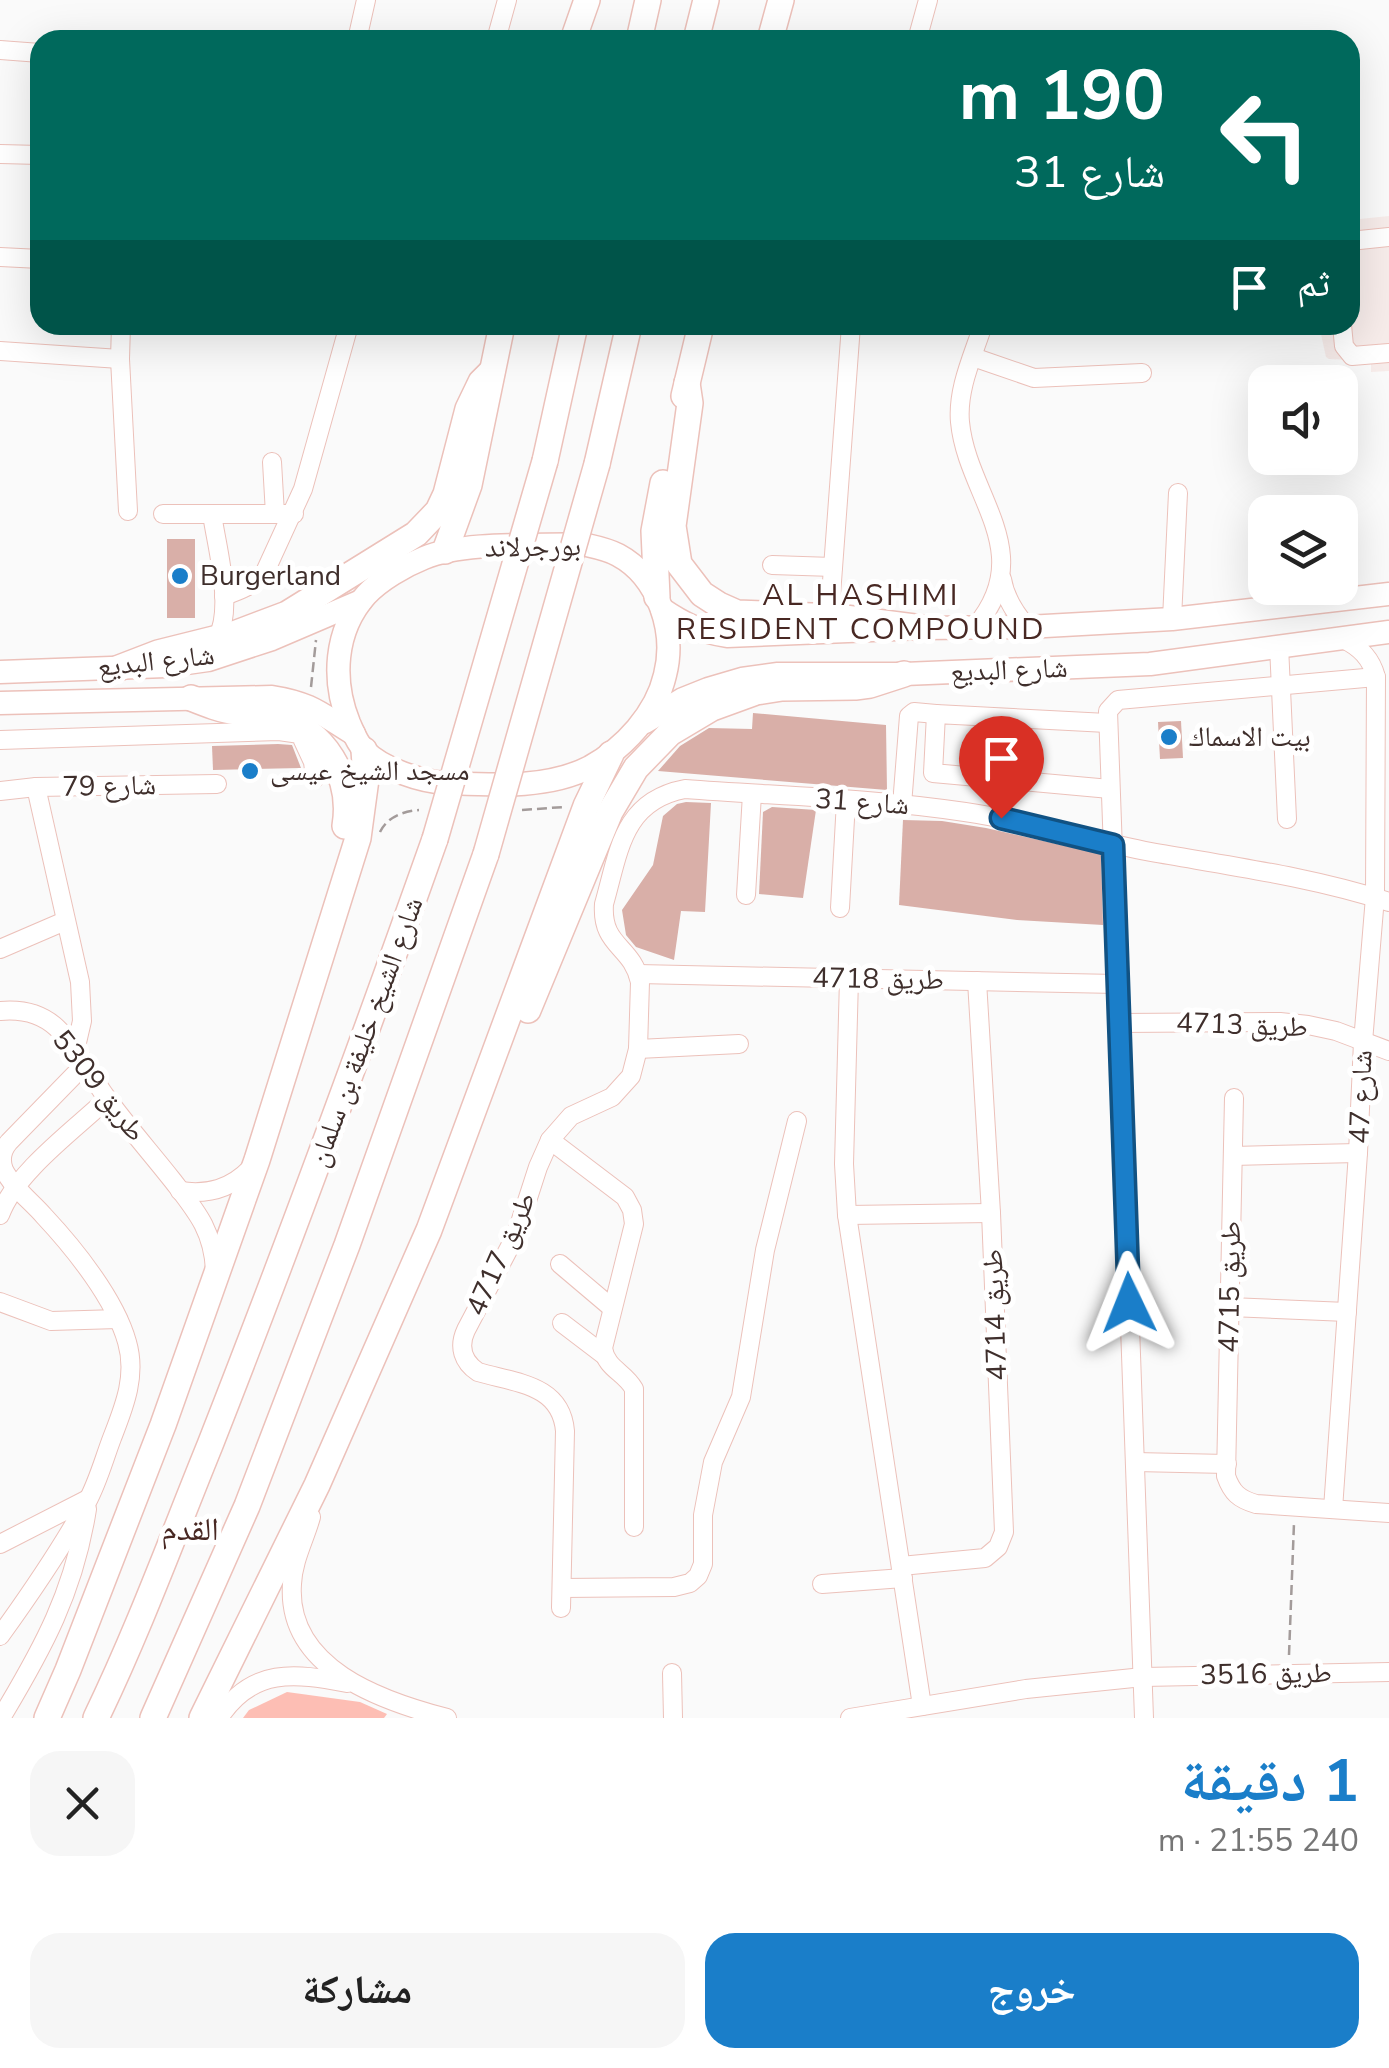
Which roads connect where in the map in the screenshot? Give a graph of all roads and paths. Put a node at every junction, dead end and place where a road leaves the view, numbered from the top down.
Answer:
1 (366, 0) edge
2 (507, 0) edge
3 (587, 0) edge
4 (648, 0) edge
5 (706, 0) edge
6 (780, 0) edge
7 (928, 0) edge
8 (359, 30) edge
9 (499, 30) edge
10 (576, 30) edge
11 (641, 30) edge
12 (698, 30) edge
13 (772, 30) edge
14 (920, 30) edge
15 (0, 50) edge
16 (30, 52) edge
17 (0, 154) edge
18 (30, 156) edge
19 (1389, 237) edge
20 (1360, 241) edge
21 (0, 257) edge
22 (30, 258) edge
23 (121, 335) edge
24 (346, 335) edge
25 (500, 335) edge
26 (573, 335) edge
27 (627, 335) edge
28 (699, 335) edge
29 (850, 335) edge
30 (981, 335) edge
31 (1343, 335) edge
32 (0, 351) edge
33 (1389, 353) edge
34 (973, 357) junction
35 (120, 359) junction
36 (492, 371) junction
37 (1142, 373) dead end
38 (687, 383) junction
39 (272, 462) dead end
40 (1178, 492) dead end
41 (128, 510) dead end
42 (163, 514) dead end
43 (212, 514) junction
44 (284, 514) junction
45 (445, 552) junction
46 (772, 565) dead end
47 (832, 567) junction
48 (1000, 574) junction
49 (1389, 594) edge
50 (225, 600) junction
51 (362, 602) junction
52 (660, 603) junction
53 (829, 611) junction
54 (1172, 619) junction
55 (318, 620) junction
56 (259, 625) junction
57 (976, 626) junction
58 (1027, 626) junction
59 (922, 628) junction
60 (1389, 632) edge
61 (217, 638) junction
62 (1343, 640) junction
63 (1279, 646) junction
64 (1150, 664) junction
65 (119, 668) junction
66 (0, 672) edge
67 (904, 674) junction
68 (1376, 677) junction
69 (1282, 684) junction
70 (1154, 697) junction
71 (192, 698) junction
72 (0, 703) edge
73 (309, 706) junction
74 (936, 714) junction
75 (1107, 723) junction
76 (638, 726) junction
77 (0, 740) edge
78 (358, 742) junction
79 (612, 754) junction
80 (904, 771) junction
81 (933, 773) junction
82 (316, 778) dead end
83 (218, 784) dead end
84 (36, 787) junction
85 (1110, 789) junction
86 (0, 791) edge
87 (752, 794) junction
88 (846, 801) junction
89 (902, 805) junction
90 (1287, 819) dead end
91 (1113, 845) junction
92 (746, 895) dead end
93 (1382, 900) edge
94 (840, 908) dead end
95 (66, 922) junction
96 (332, 923) junction
97 (0, 949) edge
98 (1370, 951) junction
99 (1389, 956) edge
100 (638, 974) junction
101 (849, 978) junction
102 (976, 981) junction
103 (1117, 984) junction
104 (0, 1012) edge
105 (1118, 1024) junction
106 (1363, 1042) junction
107 (739, 1044) dead end
108 (638, 1049) junction
109 (1389, 1051) edge
110 (80, 1058) junction
111 (492, 1064) junction
112 (1234, 1098) dead end
113 (107, 1099) junction
114 (797, 1121) dead end
115 (550, 1140) junction
116 (1358, 1153) junction
117 (1233, 1156) junction
118 (257, 1160) junction
119 (15, 1187) junction
120 (180, 1191) junction
121 (991, 1212) junction
122 (0, 1215) edge
123 (848, 1215) junction
124 (560, 1264) dead end
125 (216, 1276) junction
126 (0, 1302) edge
127 (1230, 1307) junction
128 (612, 1308) junction
129 (1347, 1312) junction
130 (118, 1319) junction
131 (562, 1323) dead end
132 (604, 1355) junction
133 (1135, 1462) junction
134 (1226, 1470) junction
135 (316, 1485) junction
136 (89, 1499) junction
137 (1295, 1506) junction
138 (1333, 1509) junction
139 (1389, 1513) edge
140 (634, 1526) dead end
141 (0, 1544) edge
142 (902, 1572) junction
143 (822, 1584) dead end
144 (562, 1588) junction
145 (562, 1608) dead end
146 (0, 1636) edge
147 (1389, 1672) edge
148 (672, 1673) dead end
149 (1288, 1674) junction
150 (1143, 1677) junction
151 (357, 1686) junction
152 (922, 1706) junction
153 (407, 1713) edge
154 (1, 1718) edge
155 (47, 1718) edge
156 (96, 1718) edge
157 (153, 1718) edge
158 (202, 1718) edge
159 (219, 1718) edge
160 (447, 1718) edge
161 (673, 1718) edge
162 (850, 1718) edge
163 (1144, 1718) edge

1 - 8 street
2 - 9 street
3 - 10 highway
4 - 11 highway
5 - 12 highway
6 - 13 highway
7 - 14 street
15 - 16 street
17 - 18 street
19 - 20 street
21 - 22 street
23 - 35 street
24 - 44 street
25 - 36 highway
26 - 156 highway, شارع الشيخ خليفة بن سلمان, bridge
27 - 157 highway, شارع الشيخ خليفة بن سلمان, bridge
28 - 38 highway
29 - 47 street
30 - 34 street
31 - 33 street
32 - 35 street
34 - 37 street
34 - 48 street
35 - 41 street
36 - 45 highway
36 - 56 highway
38 - 52 highway
38 - 53 highway
39 - 44 street
40 - 54 street
42 - 43 street
43 - 44 street
43 - 50 street
44 - 50 street
45 - 51 main road, بورجرلاند
45 - 52 main road, بورجرلاند
46 - 47 street
47 - 53 street
48 - 57 street
48 - 58 street
49 - 54 main road, شارع البديع
50 - 56 street
50 - 61 street
51 - 55 main road, شارع البديع
51 - 78 main road, بورجرلاند
52 - 59 main road, شارع البديع
52 - 76 main road
53 - 59 highway
54 - 58 main road, شارع البديع
55 - 65 main road, شارع البديع
55 - 73 path
56 - 61 highway
57 - 58 main road, شارع البديع
57 - 59 main road, شارع البديع
60 - 62 main road, شارع البديع
61 - 65 highway
62 - 63 main road, شارع البديع
62 - 68 street
63 - 64 main road, شارع البديع
63 - 69 street
64 - 67 main road, شارع البديع
64 - 70 street
65 - 66 main road, شارع البديع
67 - 76 main road, شارع البديع
67 - 111 highway
68 - 69 street
68 - 93 street, شارع 47
69 - 70 street
69 - 90 street
70 - 75 street
71 - 72 main road, شارع البديع
71 - 73 main road, شارع البديع
71 - 96 highway
73 - 78 main road, شارع البديع
74 - 75 street
74 - 80 street
74 - 81 street
75 - 85 street
76 - 79 main road
77 - 82 street
78 - 79 main road
78 - 96 highway
79 - 111 highway
80 - 81 street
80 - 89 street
81 - 85 street
83 - 84 street, شارع 79
84 - 86 street, شارع 79
84 - 95 street
85 - 91 street
87 - 88 street, شارع 31
87 - 92 street
87 - 100 street, شارع 31
88 - 89 street, شارع 31
88 - 94 street
89 - 91 street, شارع 31
91 - 93 street, شارع 31
91 - 103 street
93 - 98 street, شارع 47
95 - 97 street
95 - 110 street
96 - 118 highway
98 - 99 street
98 - 106 street, شارع 47
100 - 101 street, طريق 4718
100 - 108 street, طريق 4717
101 - 102 street, طريق 4718
101 - 123 street
102 - 103 street, طريق 4718
102 - 121 street, طريق 4714
103 - 105 street
104 - 110 street, طريق 5309
105 - 106 street, طريق 4713
105 - 133 street
106 - 109 street, طريق 4713
106 - 116 street, شارع 47
107 - 108 street
108 - 115 street, طريق 4717
110 - 113 street, طريق 5309
110 - 119 street
111 - 135 highway
112 - 117 street, طريق 4715
113 - 119 street
113 - 120 street, طريق 5309
114 - 144 street
115 - 128 street
115 - 144 street, طريق 4717
116 - 117 street
116 - 129 street, شارع 47
117 - 127 street, طريق 4715
118 - 120 street
118 - 125 highway
119 - 122 street
119 - 130 street
120 - 125 street, طريق 5309
121 - 123 street
121 - 142 street, طريق 4714
123 - 142 street
124 - 128 street
125 - 155 highway
126 - 130 street
127 - 129 street
127 - 134 street, طريق 4715
128 - 132 street
129 - 138 street, شارع 47
130 - 136 street
131 - 132 street
132 - 140 street
133 - 134 street
133 - 150 street
134 - 137 street
135 - 151 street
135 - 158 highway
136 - 141 street
136 - 146 street
136 - 154 street
137 - 138 street
137 - 149 path
138 - 139 street
142 - 143 street, طريق 4714
142 - 152 street
144 - 145 street, طريق 4717
147 - 149 street, طريق 3516
148 - 161 street
149 - 150 street, طريق 3516
150 - 152 street, طريق 3516
150 - 163 street
151 - 153 street
151 - 159 street
152 - 162 street, طريق 3516
153 - 160 street

